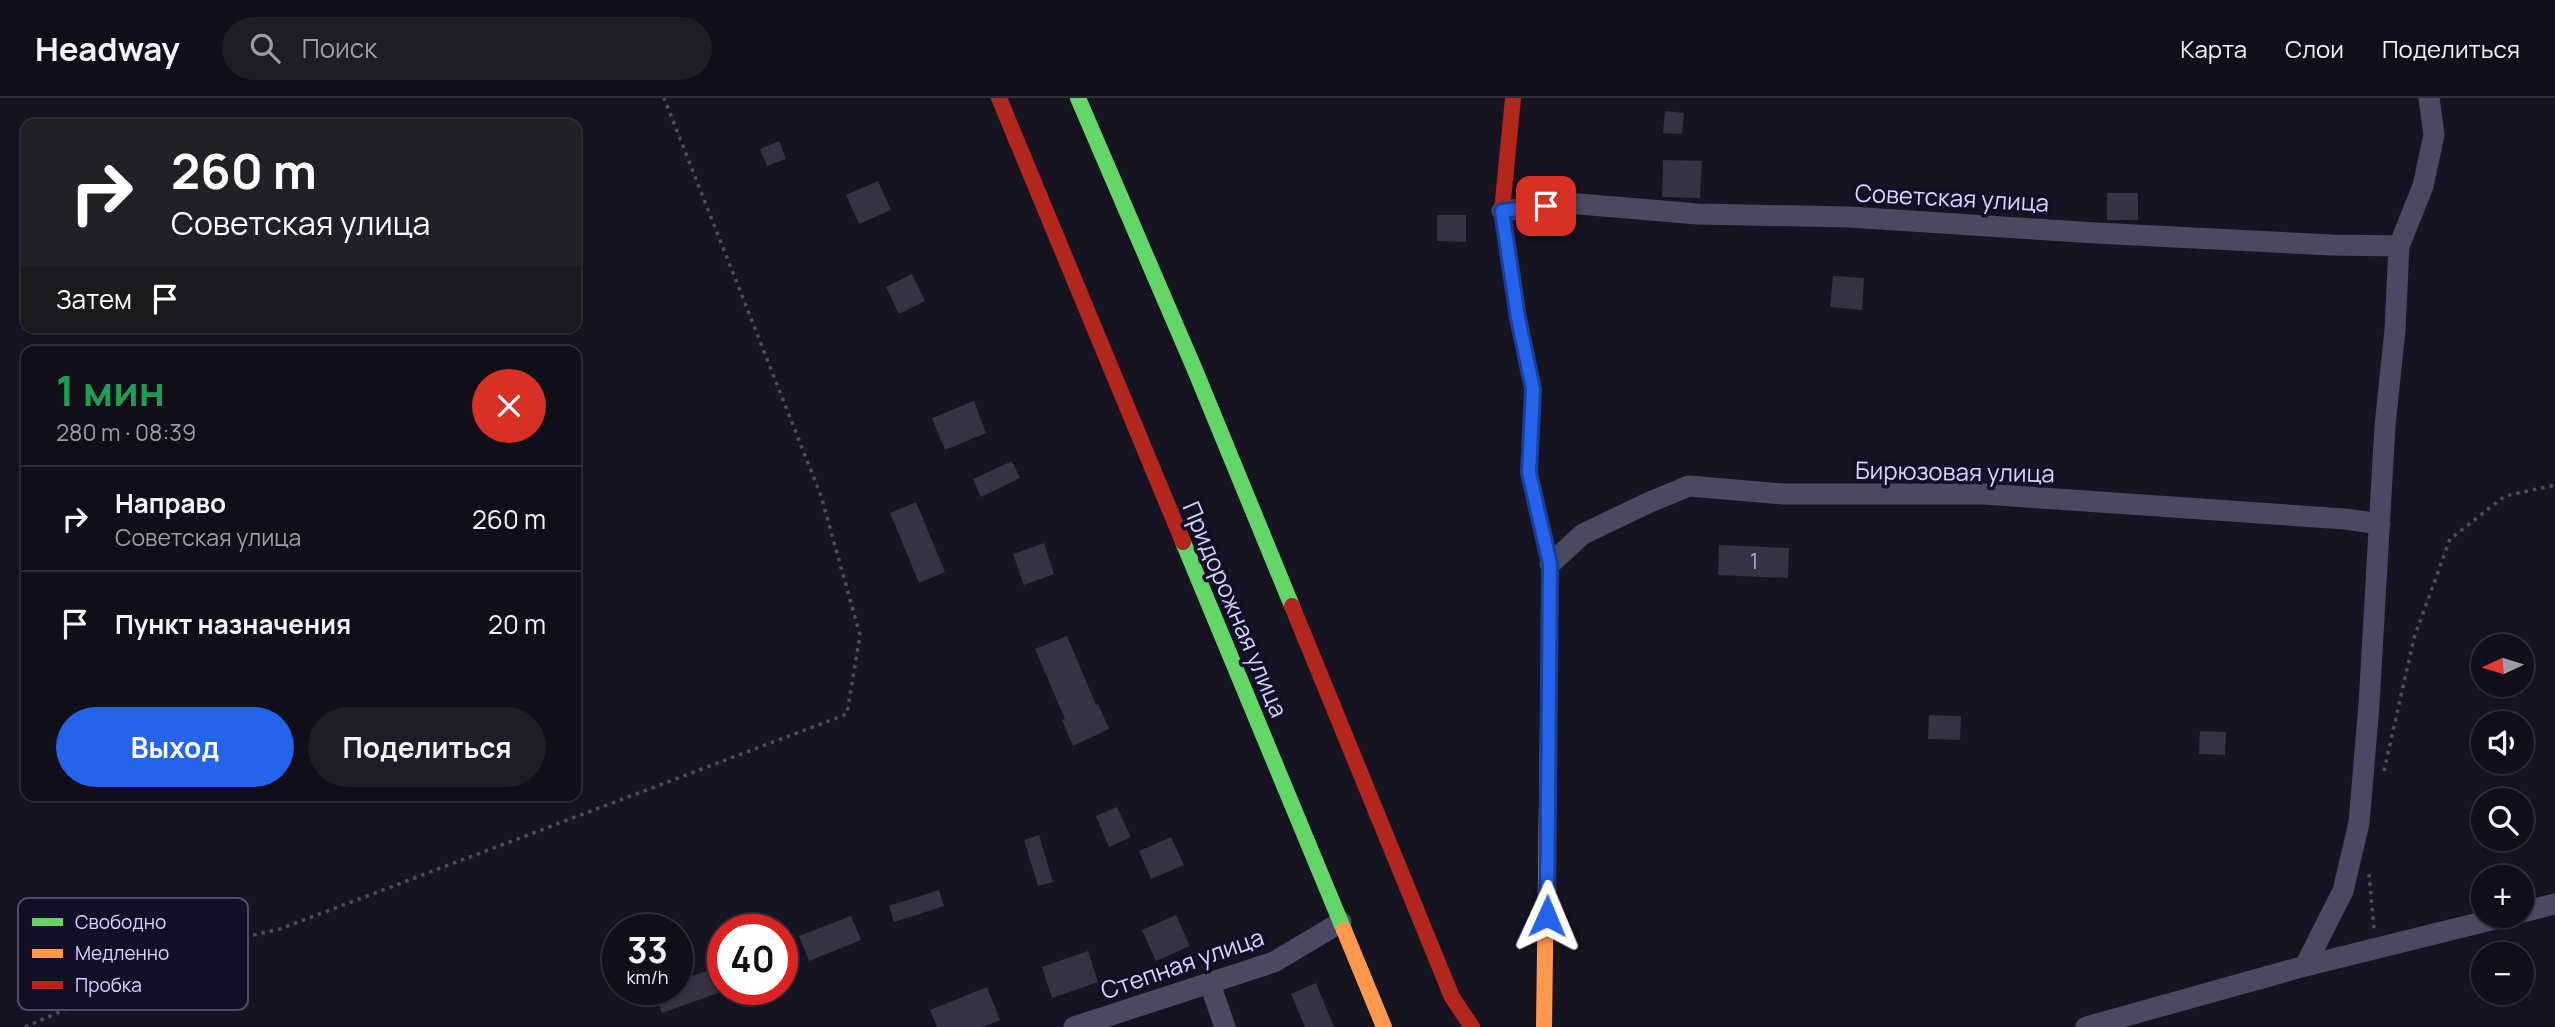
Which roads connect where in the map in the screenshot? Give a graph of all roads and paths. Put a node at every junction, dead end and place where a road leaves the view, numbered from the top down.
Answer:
1 (664, 98) edge
2 (999, 98) edge
3 (1079, 98) edge
4 (1513, 98) edge
5 (2428, 98) edge
6 (1502, 211) junction
7 (2399, 246) junction
8 (2555, 485) edge
9 (2380, 524) junction
10 (1550, 564) junction
11 (2384, 771) dead end
12 (2368, 863) dead end
13 (2555, 904) edge
14 (2534, 909) edge
15 (1341, 922) junction
16 (2471, 925) edge
17 (248, 936) edge
18 (2376, 949) junction
19 (2305, 967) junction
20 (1210, 985) junction
21 (63, 1010) edge
22 (24, 1027) edge
23 (1074, 1027) edge
24 (1225, 1027) edge
25 (1384, 1027) edge
26 (1472, 1027) edge
27 (1544, 1027) edge
28 (2086, 1027) edge

1 - 17 path
2 - 15 street, Придорожная улица
3 - 26 street
4 - 6 street
5 - 7 street
6 - 7 street, Советская улица
6 - 10 street
7 - 9 street
8 - 11 path
9 - 10 street, Бирюзовая улица
9 - 19 street
10 - 27 street
12 - 18 path
13 - 14 street
15 - 20 street, Степная улица
15 - 25 street, Придорожная улица
16 - 18 street
18 - 19 street
19 - 28 street
20 - 23 street, Степная улица
20 - 24 street
21 - 22 path

